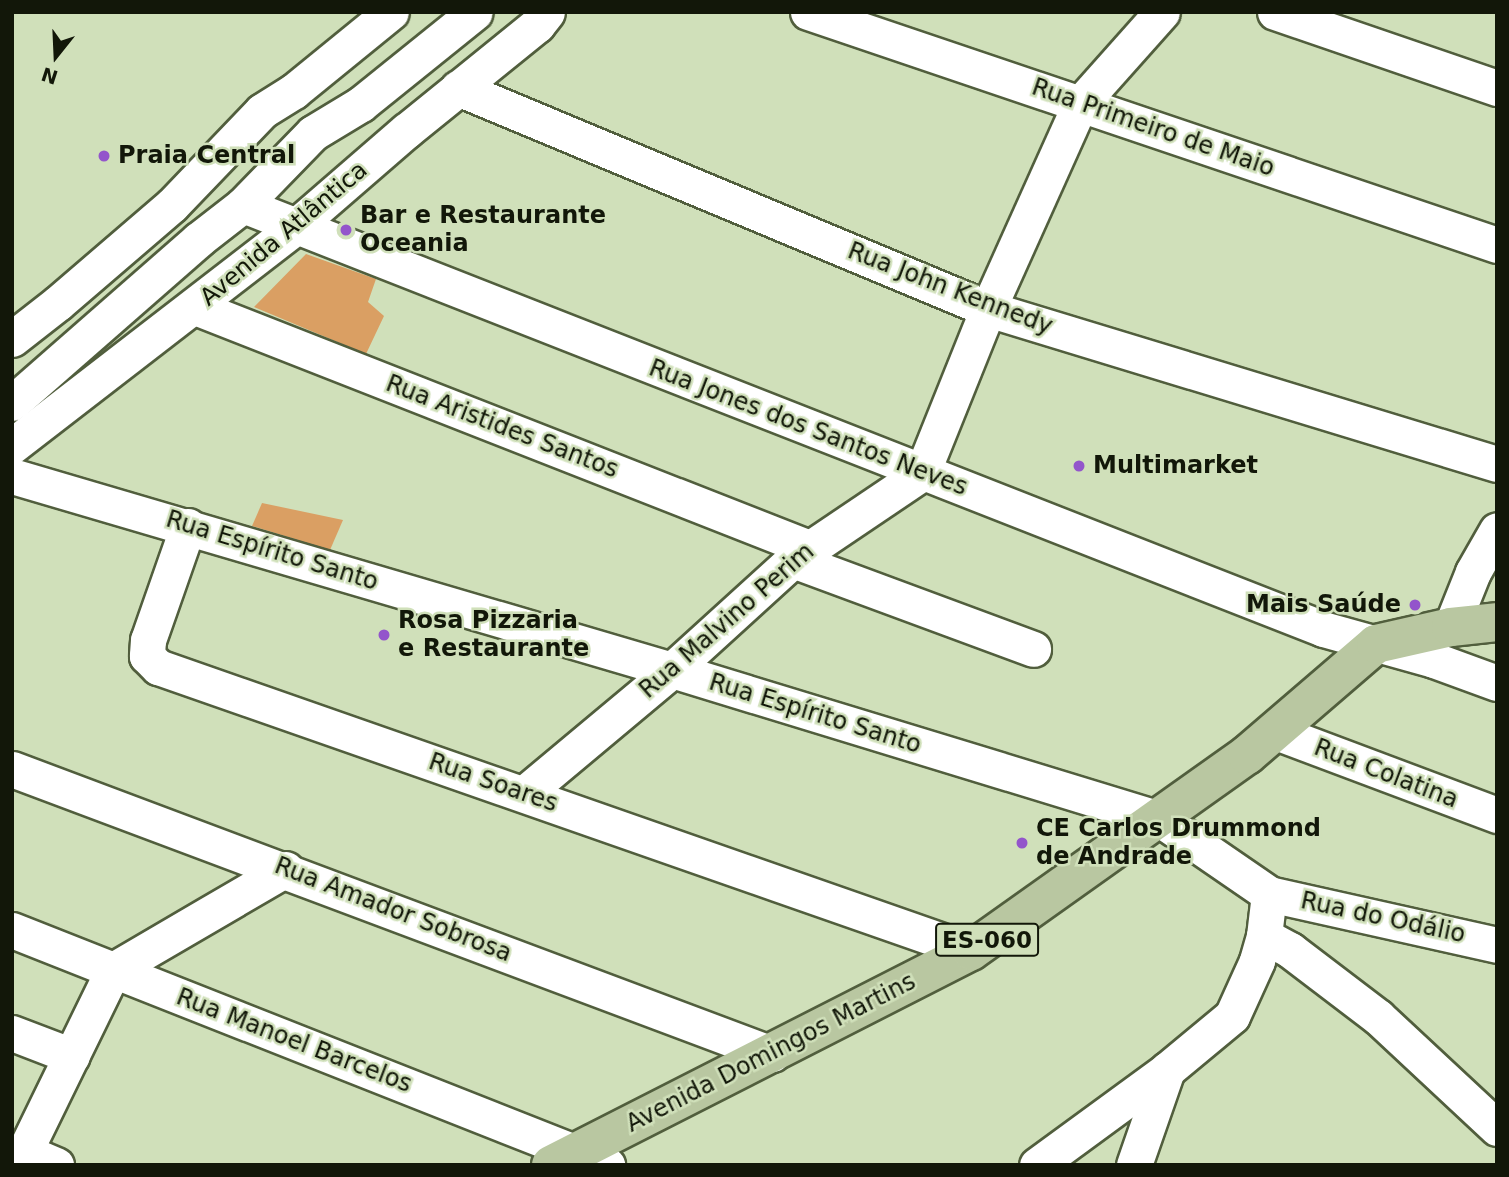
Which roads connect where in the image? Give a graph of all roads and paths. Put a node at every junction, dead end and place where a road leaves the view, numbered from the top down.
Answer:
1 (391, 12) edge
2 (475, 12) edge
3 (547, 12) edge
4 (808, 12) edge
5 (1275, 12) edge
6 (1161, 13) edge
7 (458, 88) junction
8 (1497, 88) edge
9 (1080, 104) junction
10 (243, 205) junction
11 (295, 227) junction
12 (1497, 246) edge
13 (195, 307) junction
14 (988, 309) junction
15 (12, 339) edge
16 (12, 403) edge
17 (12, 446) edge
18 (1497, 464) edge
19 (922, 473) junction
20 (12, 476) edge
21 (188, 526) junction
22 (1497, 530) edge
23 (801, 554) junction
24 (1497, 622) edge
25 (1451, 627) junction
26 (1376, 644) junction
27 (1033, 649) dead end
28 (672, 670) junction
29 (1497, 683) edge
30 (1276, 732) junction
31 (12, 769) edge
32 (526, 793) junction
33 (1497, 815) edge
34 (1160, 820) junction
35 (286, 869) junction
36 (1269, 894) junction
37 (12, 930) edge
38 (1264, 936) junction
39 (1497, 945) edge
40 (971, 951) junction
41 (113, 970) junction
42 (12, 1033) edge
43 (772, 1054) junction
44 (72, 1056) junction
45 (1167, 1070) junction
46 (1497, 1128) edge
47 (20, 1158) edge
48 (578, 1160) edge
49 (56, 1165) edge
50 (1037, 1165) edge
51 (1134, 1165) edge

1 - 15 street
2 - 10 street, Avenida Atlântica
3 - 7 street, Avenida Atlântica
4 - 9 street, Rua Primeiro de Maio
5 - 8 street
6 - 9 street
7 - 11 street, Avenida Atlântica
7 - 14 street, Rua John Kennedy
9 - 12 street, Rua Primeiro de Maio
9 - 14 street
10 - 11 street, Rua Jones dos Santos Neves
10 - 16 street, Avenida Atlântica
11 - 13 street, Avenida Atlântica
11 - 19 street, Rua Jones dos Santos Neves
13 - 17 street, Avenida Atlântica
13 - 23 street, Rua Aristides Santos
14 - 18 street, Rua John Kennedy
14 - 19 street
19 - 23 street, Rua Malvino Perim
19 - 26 street, Rua Jones dos Santos Neves
20 - 21 street, Rua Espírito Santo
21 - 28 street, Rua Espírito Santo
21 - 32 street, Rua Soares
22 - 25 street
23 - 27 street, Rua Aristides Santos
23 - 28 street, Rua Malvino Perim
24 - 25 main road, ES-060
25 - 26 main road, Avenida Domingos Martins / ES-060
26 - 29 street, Rua Jones dos Santos Neves
26 - 30 main road, Avenida Domingos Martins / ES-060
28 - 32 street, Rua Malvino Perim
28 - 34 street, Rua Espírito Santo
30 - 33 street, Rua Colatina
30 - 34 main road, Avenida Domingos Martins / ES-060
31 - 35 street, Rua Amador Sobrosa
32 - 40 street, Rua Soares
34 - 36 street, Rua Espírito Santo
34 - 40 main road, Avenida Domingos Martins / ES-060
35 - 41 street
35 - 43 street, Rua Amador Sobrosa
36 - 38 street
36 - 39 street, Rua do Odálio
37 - 41 street, Rua Manoel Barcelos
38 - 45 street
38 - 46 street
40 - 43 main road, Avenida Domingos Martins / ES-060
41 - 44 street
41 - 48 street, Rua Manoel Barcelos
42 - 44 street
43 - 48 main road, Avenida Domingos Martins / ES-060
44 - 47 street
45 - 50 street
45 - 51 street
47 - 49 street

